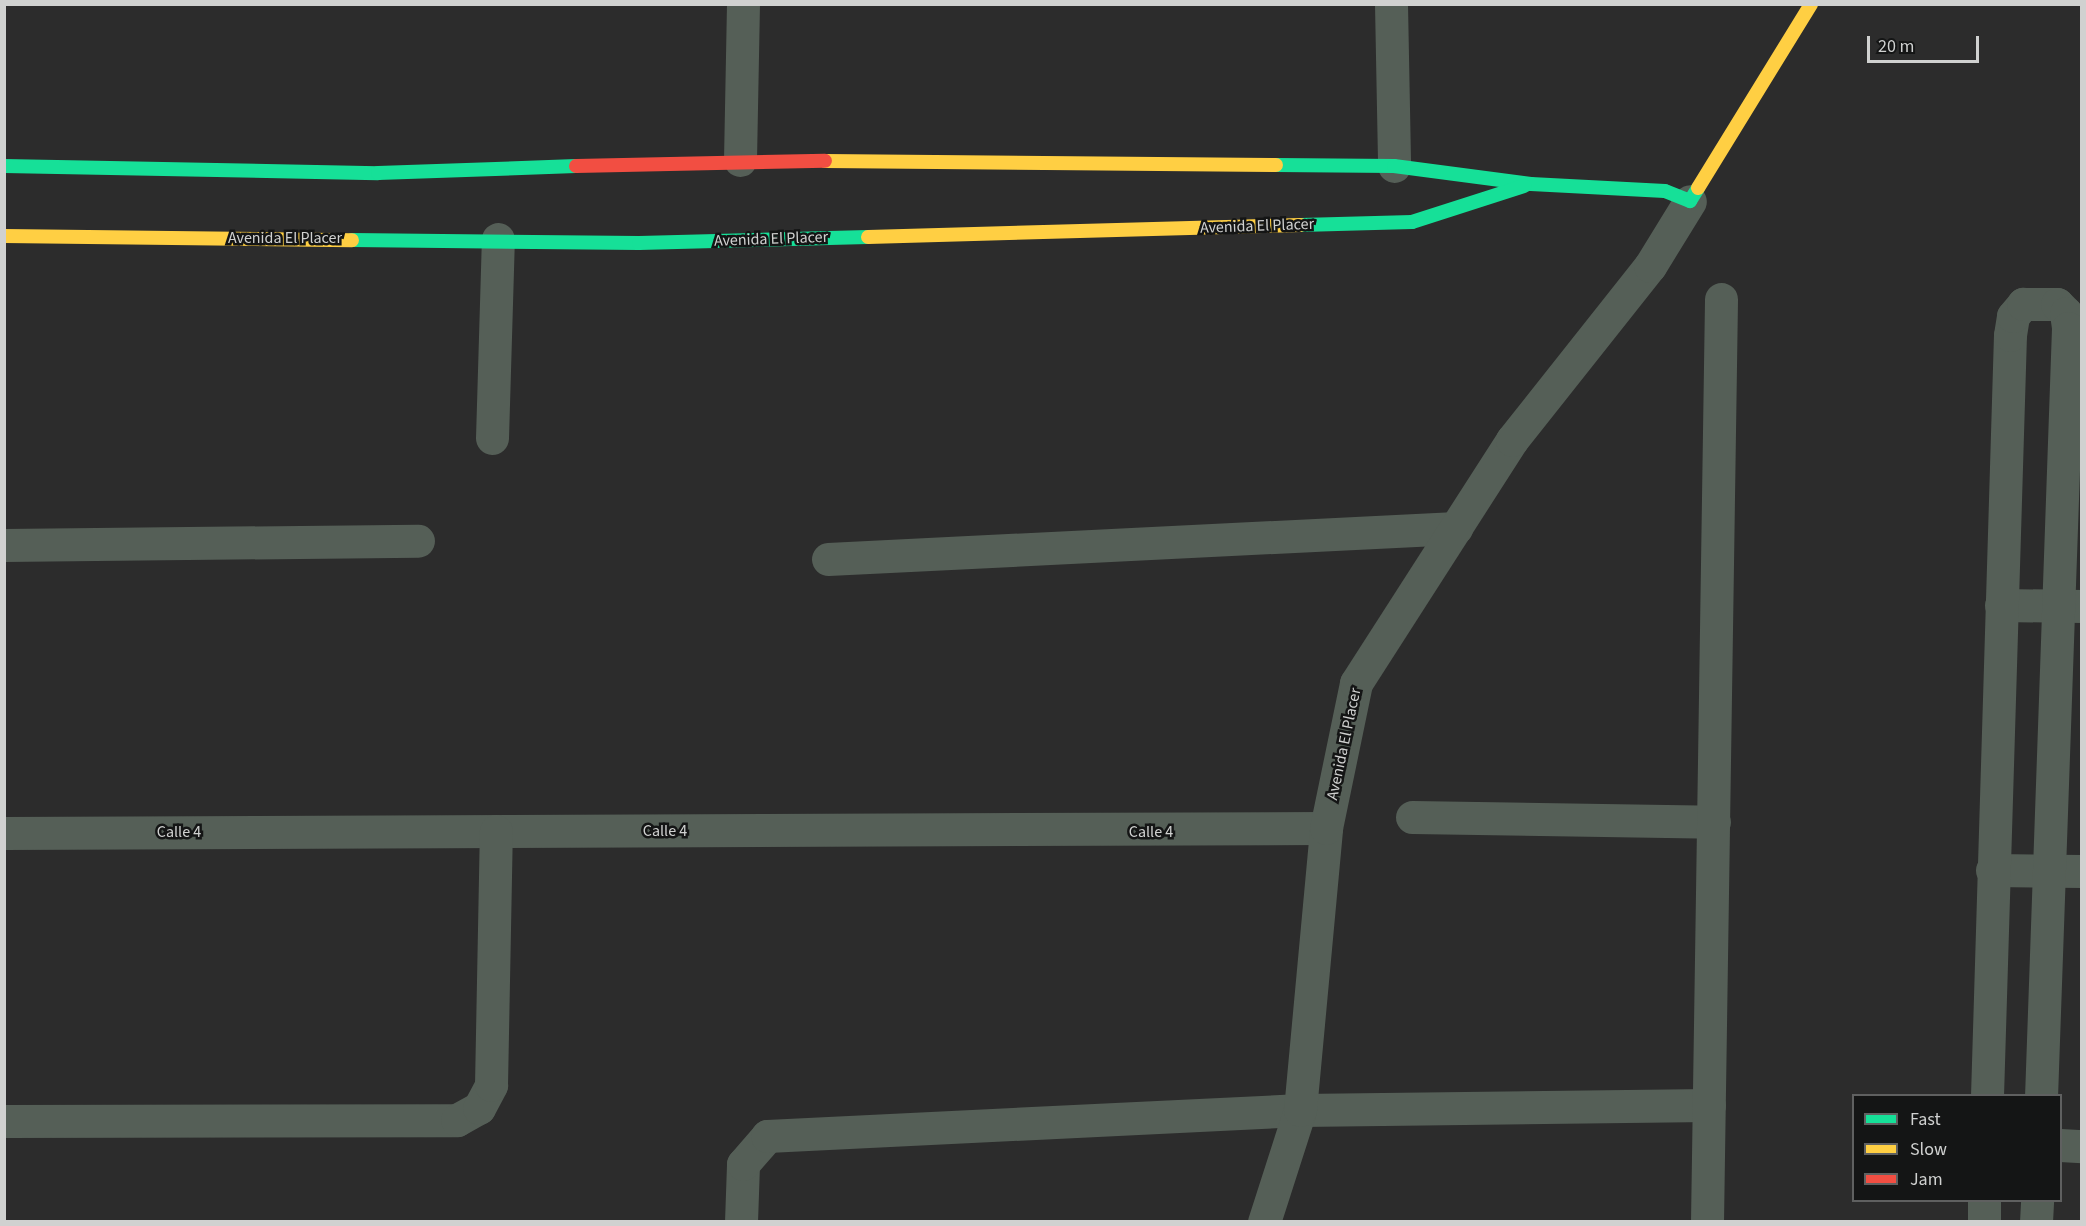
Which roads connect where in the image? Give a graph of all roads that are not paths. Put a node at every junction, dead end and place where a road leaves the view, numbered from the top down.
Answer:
1 (743, 4) edge
2 (1391, 4) edge
3 (1811, 4) edge
4 (740, 160) junction
5 (4, 166) edge
6 (1394, 166) junction
7 (1531, 184) junction
8 (1690, 201) junction
9 (4, 236) edge
10 (498, 239) junction
11 (1721, 299) dead end
12 (2075, 328) edge
13 (492, 438) dead end
14 (1456, 528) junction
15 (418, 541) dead end
16 (4, 545) edge
17 (828, 558) dead end
18 (2001, 604) junction
19 (2068, 606) edge
20 (1412, 817) dead end
21 (1714, 822) junction
22 (1326, 828) junction
23 (496, 831) junction
24 (4, 833) edge
25 (2049, 869) junction
26 (1992, 870) junction
27 (2082, 871) edge
28 (1987, 1094) edge
29 (2041, 1094) edge
30 (1709, 1105) junction
31 (1300, 1110) junction
32 (4, 1121) edge
33 (2062, 1145) edge
34 (2082, 1146) edge
35 (1984, 1202) edge
36 (2037, 1202) edge
37 (741, 1221) edge
38 (1264, 1221) edge
39 (1707, 1221) edge
40 (1984, 1221) edge
41 (2036, 1221) edge

1 - 4 street
2 - 6 street
3 - 8 street
4 - 5 street, Avenida El Placer
4 - 6 street, Avenida El Placer
6 - 7 street, Avenida El Placer
7 - 8 street, Avenida El Placer
7 - 10 street, Avenida El Placer
8 - 14 street, Avenida El Placer
9 - 10 street, Avenida El Placer
10 - 13 street
11 - 21 street
12 - 18 street
12 - 19 street
14 - 17 street
14 - 22 street, Avenida El Placer
15 - 16 street
18 - 19 street
18 - 26 street
19 - 25 street
20 - 21 street
21 - 30 street
22 - 23 street, Calle 4
22 - 31 street, Avenida El Placer
23 - 24 street, Calle 4
23 - 32 street
25 - 26 street
25 - 27 street
25 - 29 street
26 - 28 street
30 - 31 street
30 - 39 street
31 - 37 street
31 - 38 street, Avenida El Placer
33 - 34 street
35 - 40 street
36 - 41 street

